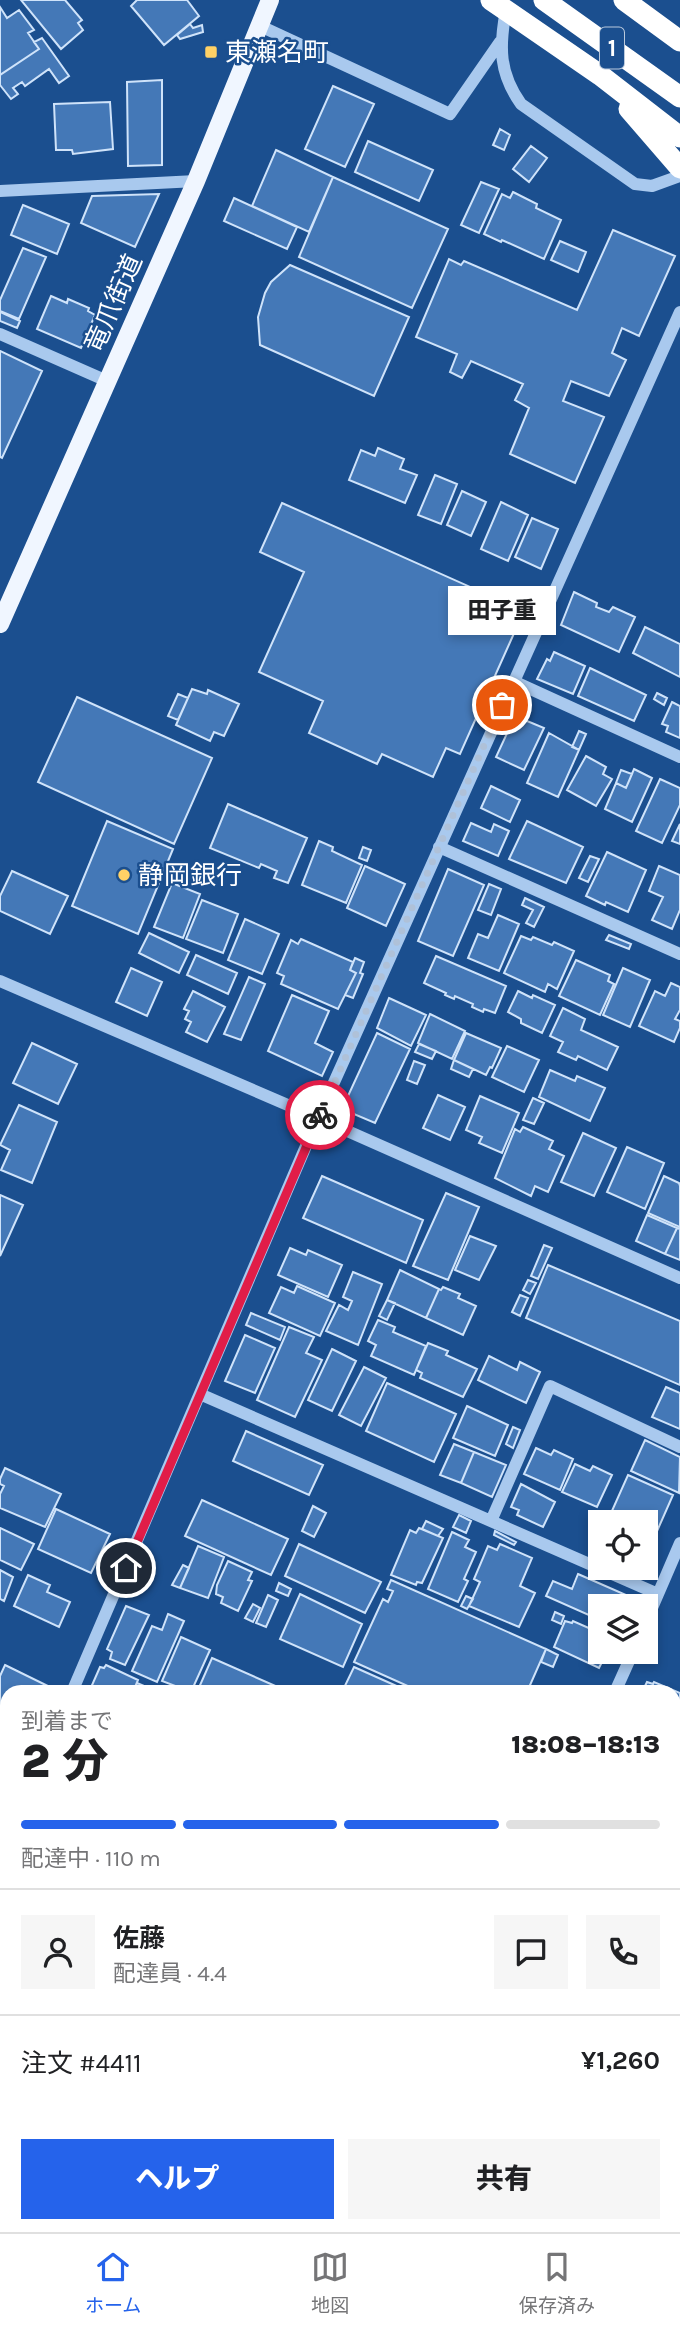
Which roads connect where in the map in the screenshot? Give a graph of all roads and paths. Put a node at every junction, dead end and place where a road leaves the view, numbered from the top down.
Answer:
1 (270, 0) edge
2 (544, 0) edge
3 (624, 0) edge
4 (499, 5) edge
5 (258, 25) junction
6 (680, 40) edge
7 (500, 42) junction
8 (600, 75) junction
9 (680, 96) edge
10 (680, 137) edge
11 (680, 168) edge
12 (680, 176) edge
13 (196, 181) junction
14 (0, 191) edge
15 (680, 312) edge
16 (0, 334) edge
17 (107, 381) junction
18 (0, 624) edge
19 (513, 681) junction
20 (680, 757) edge
21 (439, 847) junction
22 (680, 954) edge
23 (0, 981) edge
24 (318, 1118) junction
25 (680, 1278) edge
26 (202, 1395) junction
27 (680, 1447) edge
28 (491, 1521) junction
29 (680, 1543) edge
30 (658, 1594) joint
31 (628, 1664) edge
32 (75, 1685) edge
33 (618, 1685) edge

1 - 5 main road, 竜爪街道
2 - 9 highway, 1
3 - 6 highway, 1
4 - 7 street
4 - 8 highway, 1
5 - 7 street
5 - 13 main road, 竜爪街道
7 - 12 street
8 - 10 highway, 1
8 - 11 highway, 1
13 - 14 street
13 - 17 main road, 竜爪街道
15 - 19 street
16 - 17 street
17 - 18 main road, 竜爪街道
19 - 20 street
19 - 21 street
21 - 22 street
21 - 24 street
23 - 24 street
24 - 25 street
24 - 26 street
26 - 28 street
26 - 32 street
27 - 28 street
28 - 30 street
29 - 30 street
31 - 33 street

